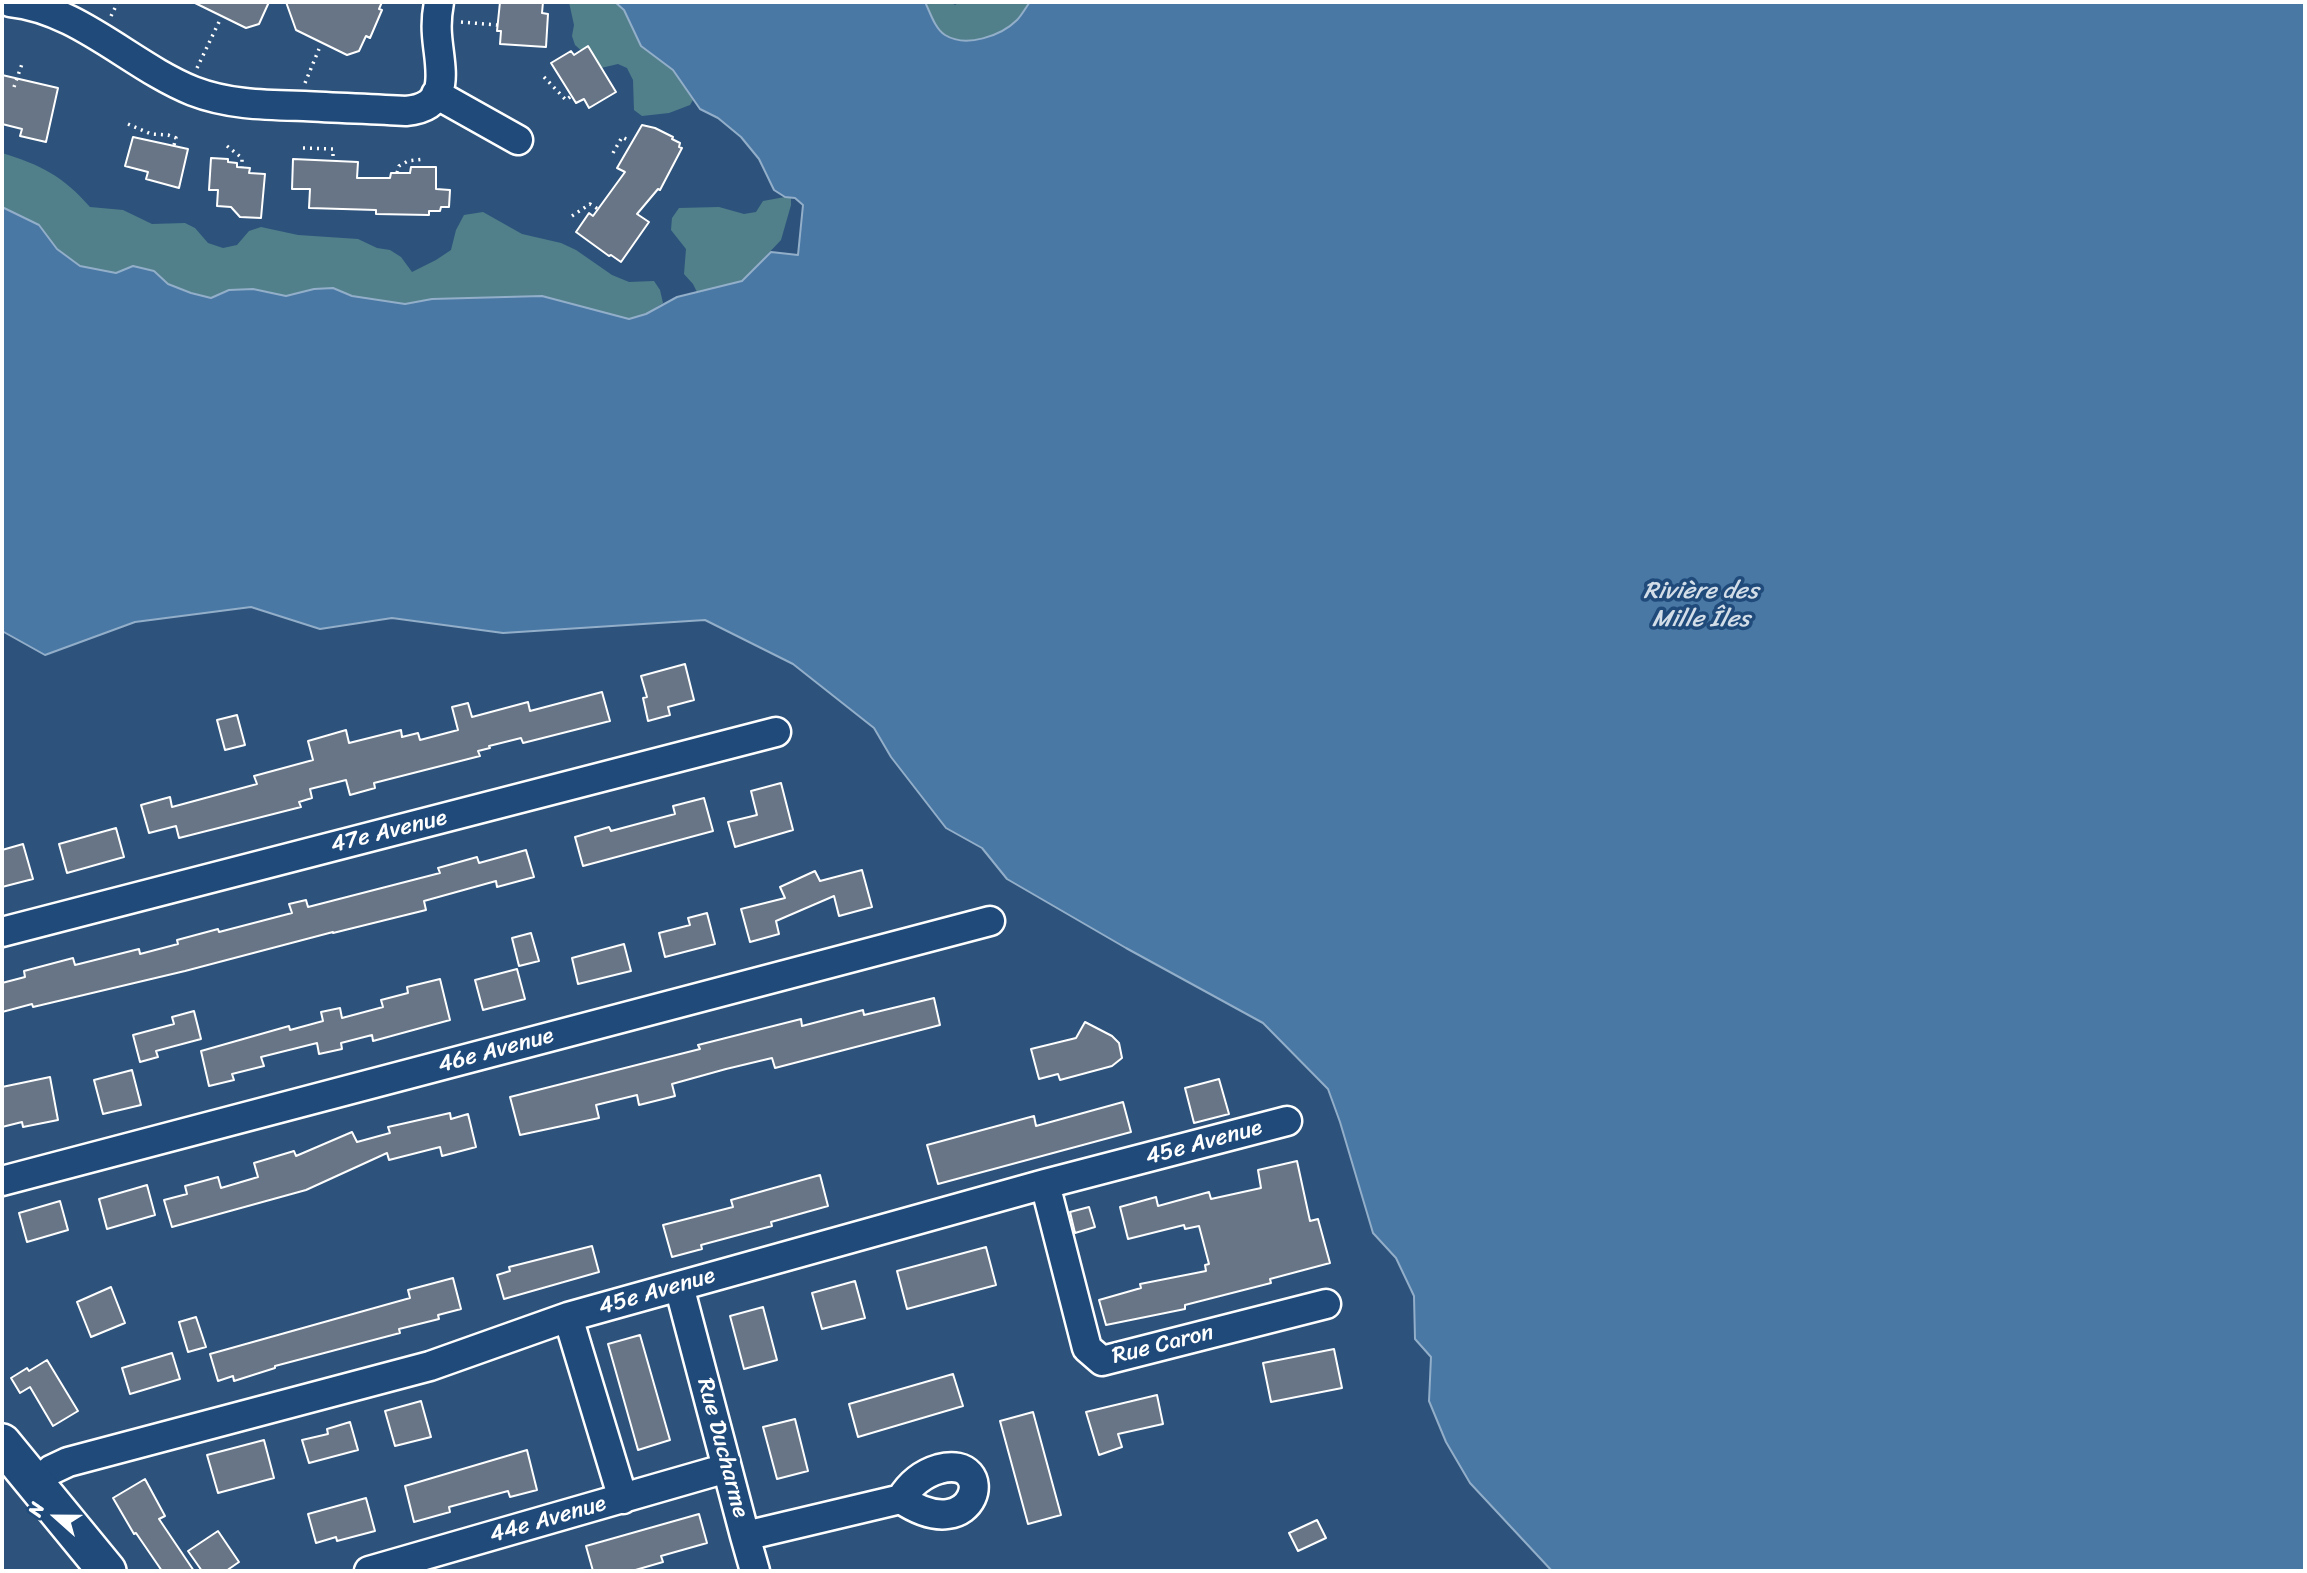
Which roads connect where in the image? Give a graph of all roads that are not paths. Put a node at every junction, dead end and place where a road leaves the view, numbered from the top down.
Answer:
1 (10, 2) edge
2 (445, 11) edge
3 (436, 94) junction
4 (518, 140) dead end
5 (776, 732) dead end
6 (990, 921) dead end
7 (2, 932) edge
8 (1287, 1121) dead end
9 (2, 1181) edge
10 (1045, 1184) junction
11 (679, 1286) junction
12 (1326, 1304) dead end
13 (568, 1317) junction
14 (5, 1453) edge
15 (727, 1468) junction
16 (35, 1483) junction
17 (623, 1499) junction
18 (901, 1499) dead end
19 (745, 1536) junction
20 (107, 1571) edge
21 (369, 1571) edge
22 (755, 1571) edge

1 - 3 street
2 - 3 street
3 - 4 street
5 - 7 street, 47e Avenue
6 - 9 street, 46e Avenue
8 - 10 street, 45e Avenue
10 - 11 street, 45e Avenue
10 - 12 street, Rue Caron
11 - 13 street, 45e Avenue
11 - 15 street, Rue Ducharme
13 - 16 street, 45e Avenue
13 - 17 street
14 - 16 main road
15 - 17 street, 44e Avenue
15 - 19 street, Rue Ducharme
16 - 20 main road
17 - 21 street, 44e Avenue
18 - 19 street, Rue Ducharme
19 - 22 street

